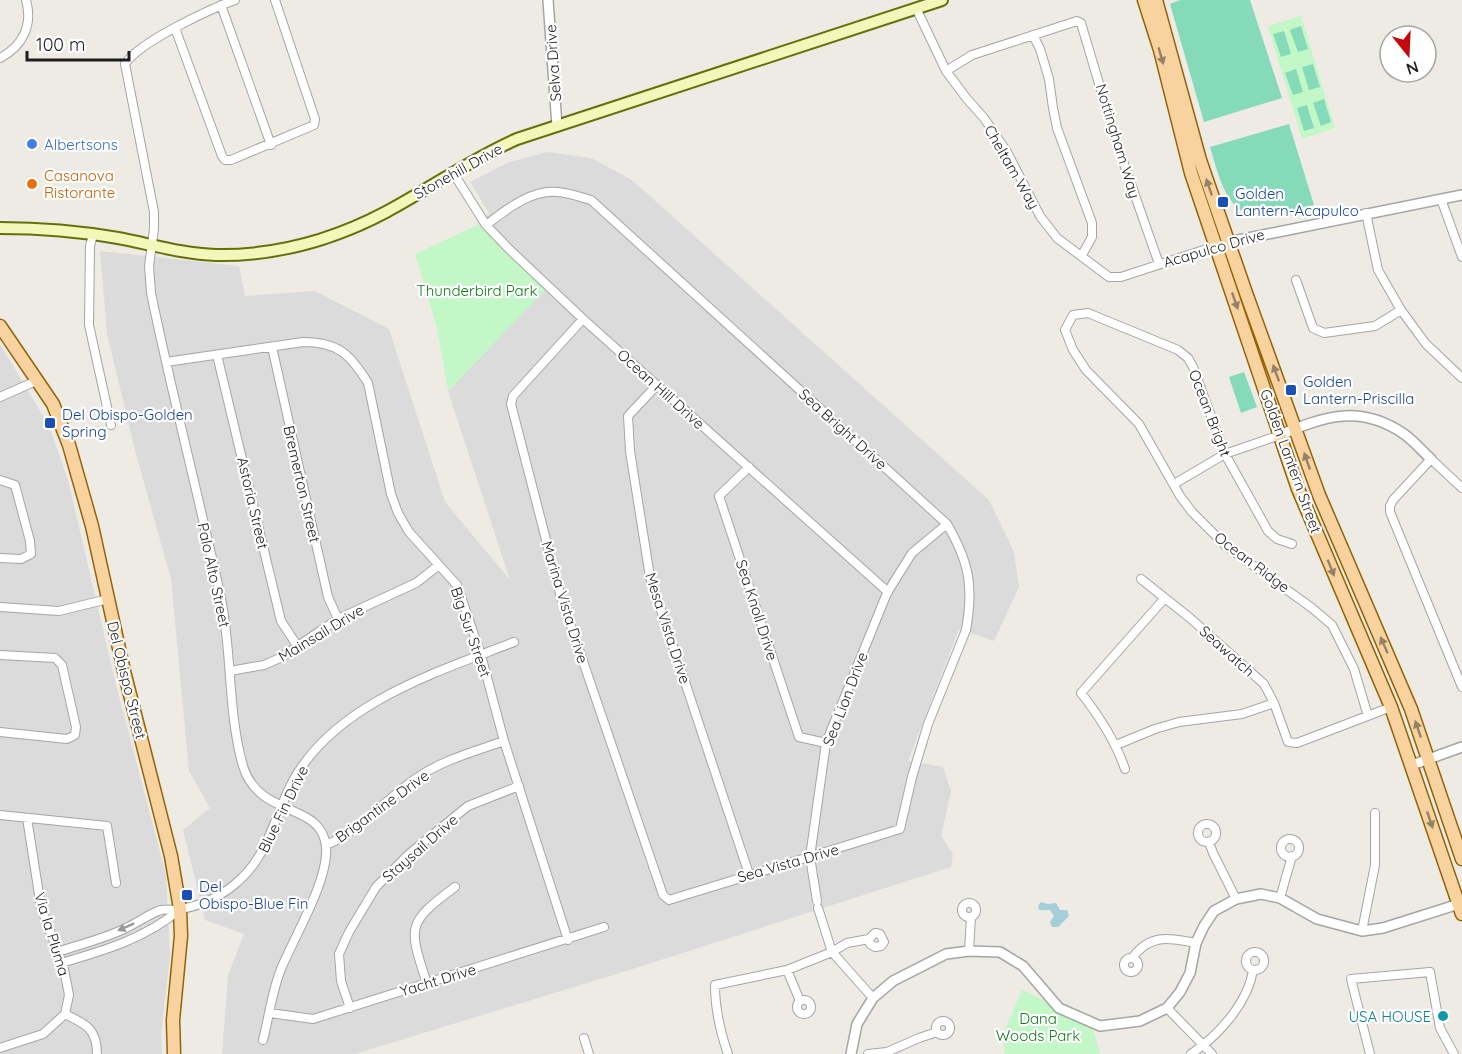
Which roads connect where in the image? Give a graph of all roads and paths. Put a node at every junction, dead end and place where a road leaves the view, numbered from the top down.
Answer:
1 (26, 0) edge
2 (235, 0) edge
3 (275, 0) edge
4 (548, 0) edge
5 (942, 0) edge
6 (1144, 0) edge
7 (1156, 0) edge
8 (220, 5) junction
9 (916, 8) junction
10 (174, 28) junction
11 (1033, 35) junction
12 (0, 58) edge
13 (946, 71) junction
14 (557, 126) junction
15 (271, 145) junction
16 (452, 171) junction
17 (1462, 195) edge
18 (1441, 199) junction
19 (1366, 213) junction
20 (486, 225) junction
21 (0, 228) edge
22 (93, 235) junction
23 (1222, 244) junction
24 (152, 245) junction
25 (1082, 255) junction
26 (1462, 257) edge
27 (1159, 264) junction
28 (1109, 277) joint
29 (1296, 280) dead end
30 (1401, 310) junction
31 (583, 319) junction
32 (1067, 324) joint
33 (0, 326) edge
34 (272, 347) junction
35 (217, 355) junction
36 (166, 362) junction
37 (1462, 378) edge
38 (36, 381) junction
39 (657, 386) junction
40 (0, 397) edge
41 (111, 425) dead end
42 (1296, 428) junction
43 (1280, 435) junction
44 (1225, 454) junction
45 (1431, 459) junction
46 (749, 467) junction
47 (1, 480) edge
48 (1173, 484) junction
49 (1462, 488) edge
50 (947, 524) junction
51 (1292, 544) dead end
52 (0, 558) edge
53 (439, 566) junction
54 (1141, 579) dead end
55 (888, 592) junction
56 (108, 599) junction
57 (1164, 599) junction
58 (0, 607) edge
59 (338, 619) junction
60 (514, 642) dead end
61 (298, 647) junction
62 (0, 655) edge
63 (481, 655) junction
64 (230, 670) junction
65 (1462, 687) edge
66 (1274, 703) junction
67 (1391, 707) junction
68 (1368, 716) junction
69 (0, 732) edge
70 (504, 741) junction
71 (826, 743) junction
72 (1116, 745) junction
73 (1462, 747) edge
74 (1428, 759) junction
75 (1412, 765) junction
76 (1125, 769) dead end
77 (519, 786) junction
78 (280, 806) junction
79 (1375, 813) dead end
80 (0, 815) edge
81 (27, 818) junction
82 (903, 823) joint
83 (1209, 842) dead end
84 (326, 845) junction
85 (1292, 856) dead end
86 (810, 857) junction
87 (1462, 859) edge
88 (749, 874) junction
89 (116, 883) dead end
90 (455, 887) dead end
91 (1236, 898) junction
92 (1280, 898) junction
93 (669, 900) joint
94 (1461, 907) edge
95 (180, 909) junction
96 (971, 917) dead end
97 (604, 927) dead end
98 (1362, 931) junction
99 (869, 939) dead end
100 (568, 940) junction
101 (1196, 943) junction
102 (969, 951) junction
103 (57, 952) junction
104 (832, 952) junction
105 (1132, 958) dead end
106 (61, 963) junction
107 (787, 970) junction
108 (1253, 970) dead end
109 (427, 984) junction
110 (873, 998) junction
111 (800, 1001) dead end
112 (350, 1008) junction
113 (1167, 1008) junction
114 (270, 1013) junction
115 (65, 1014) junction
116 (937, 1032) dead end
117 (584, 1038) dead end
118 (263, 1040) dead end
119 (1204, 1046) junction
120 (0, 1048) edge
121 (12, 1050) edge
122 (97, 1054) edge
123 (174, 1054) edge
124 (589, 1054) edge
125 (728, 1054) edge
126 (851, 1054) edge
127 (868, 1054) edge
128 (1191, 1054) edge
129 (1212, 1054) edge
130 (1370, 1054) edge
131 (1454, 1054) edge

1 - 12 street
2 - 8 street
3 - 15 street
4 - 14 street, Selva Drive
5 - 9 main road, Stonehill Drive
6 -> 23 main road, Golden Lantern Street
23 -> 7 main road, Golden Lantern Street
8 - 10 street
8 - 15 street
9 - 13 street, Cheltam Way
9 - 14 main road, Stonehill Drive
10 - 15 street
10 - 24 street, Palo Alto Street
11 - 13 street
11 - 25 street
11 - 27 street, Nottingham Way
13 - 25 street, Cheltam Way
14 - 16 main road, Stonehill Drive
16 - 20 street, Ocean Hill Drive
16 - 24 main road, Stonehill Drive
17 - 18 street, Acapulco Drive
18 - 19 street, Acapulco Drive
18 - 26 street
19 - 23 street, Acapulco Drive
19 - 30 street
20 - 31 street, Ocean Hill Drive
20 - 50 street, Sea Bright Drive
21 - 22 main road, Stonehill Drive
22 - 24 main road, Stonehill Drive
22 - 41 street
23 - 27 street, Acapulco Drive
42 -> 23 main road, Golden Lantern Street
23 -> 43 main road, Golden Lantern Street
24 - 36 street, Palo Alto Street
25 - 28 street, Cheltam Way
27 - 28 street, Acapulco Drive
29 - 30 street
30 - 37 street
31 - 39 street, Ocean Hill Drive
31 - 93 street, Marina Vista Drive
32 - 44 street, Ocean Bright
32 - 48 street, Ocean Ridge
33 - 38 main road, Del Obispo Street
34 - 35 street
34 - 53 street, Big Sur Street
34 - 59 street, Bremerton Street
35 - 36 street
35 - 61 street, Astoria Street
36 - 64 street, Palo Alto Street
38 - 40 street
38 - 56 main road, Del Obispo Street
39 - 46 street, Ocean Hill Drive
39 - 88 street, Mesa Vista Drive
42 - 43 street
42 - 45 street
74 -> 42 main road, Golden Lantern Street
43 - 44 street
43 -> 67 main road, Golden Lantern Street
44 - 48 street
44 - 51 street, Ocean Bright
45 - 49 street
45 - 65 street
46 - 55 street, Ocean Hill Drive
46 - 71 street, Sea Knoll Drive
47 - 52 street
48 - 68 street, Ocean Ridge
50 - 55 street, Sea Lion Drive
50 - 82 street, Sea Bright Drive
53 - 59 street, Mainsail Drive
53 - 63 street, Big Sur Street
54 - 57 street, Seawatch
55 - 71 street, Sea Lion Drive
56 - 58 street
56 - 95 main road, Del Obispo Street
57 - 66 street, Seawatch
57 - 72 street
59 - 61 street, Mainsail Drive
60 - 63 street, Blue Fin Drive
61 - 64 street, Mainsail Drive
62 - 69 street
63 - 70 street, Big Sur Street
63 - 78 street, Blue Fin Drive
64 - 78 street, Palo Alto Street
66 - 68 street, Seawatch
66 - 72 street
67 - 68 street
67 - 75 main road, Golden Lantern Street
70 - 77 street, Big Sur Street
70 - 84 street, Brigantine Drive
71 - 86 street, Sea Lion Drive
72 - 76 street
73 - 74 street
74 - 75 street
74 - 87 main road, Golden Lantern Street
75 -> 94 main road, Golden Lantern Street
77 - 100 street, Big Sur Street
77 - 112 street, Staysail Drive
78 - 84 street, Palo Alto Street
78 - 95 street, Blue Fin Drive
79 - 98 street
80 - 81 street
81 - 89 street
81 - 103 street, Via la Pluma
82 - 86 street, Sea Vista Drive
83 - 91 street
84 - 114 street
85 - 92 street
86 - 88 street, Sea Vista Drive
86 - 104 street, Sea Lion Drive
88 - 93 street, Sea Vista Drive
90 - 109 street
91 - 92 street
91 - 101 street
92 - 98 street
94 - 98 street
95 -> 103 street, Blue Fin Drive
95 - 106 street, Blue Fin Drive
95 - 123 main road, Del Obispo Street
96 - 102 street
97 - 100 street, Yacht Drive
99 - 104 street
100 - 109 street, Yacht Drive
101 - 105 street
101 - 113 street
102 - 110 street
102 - 113 street
103 - 106 street, Via la Pluma
104 - 107 street
104 - 110 street, Sea Lion Drive
106 - 115 street, Via la Pluma
107 - 111 street
107 - 125 street
108 - 119 street
109 - 112 street, Yacht Drive
110 - 126 street
112 - 114 street, Yacht Drive
113 - 119 street
114 - 118 street
115 - 121 street
115 - 122 street
116 - 127 street
117 - 124 street
119 - 128 street
119 - 129 street
120 - 121 street
130 - 131 street

